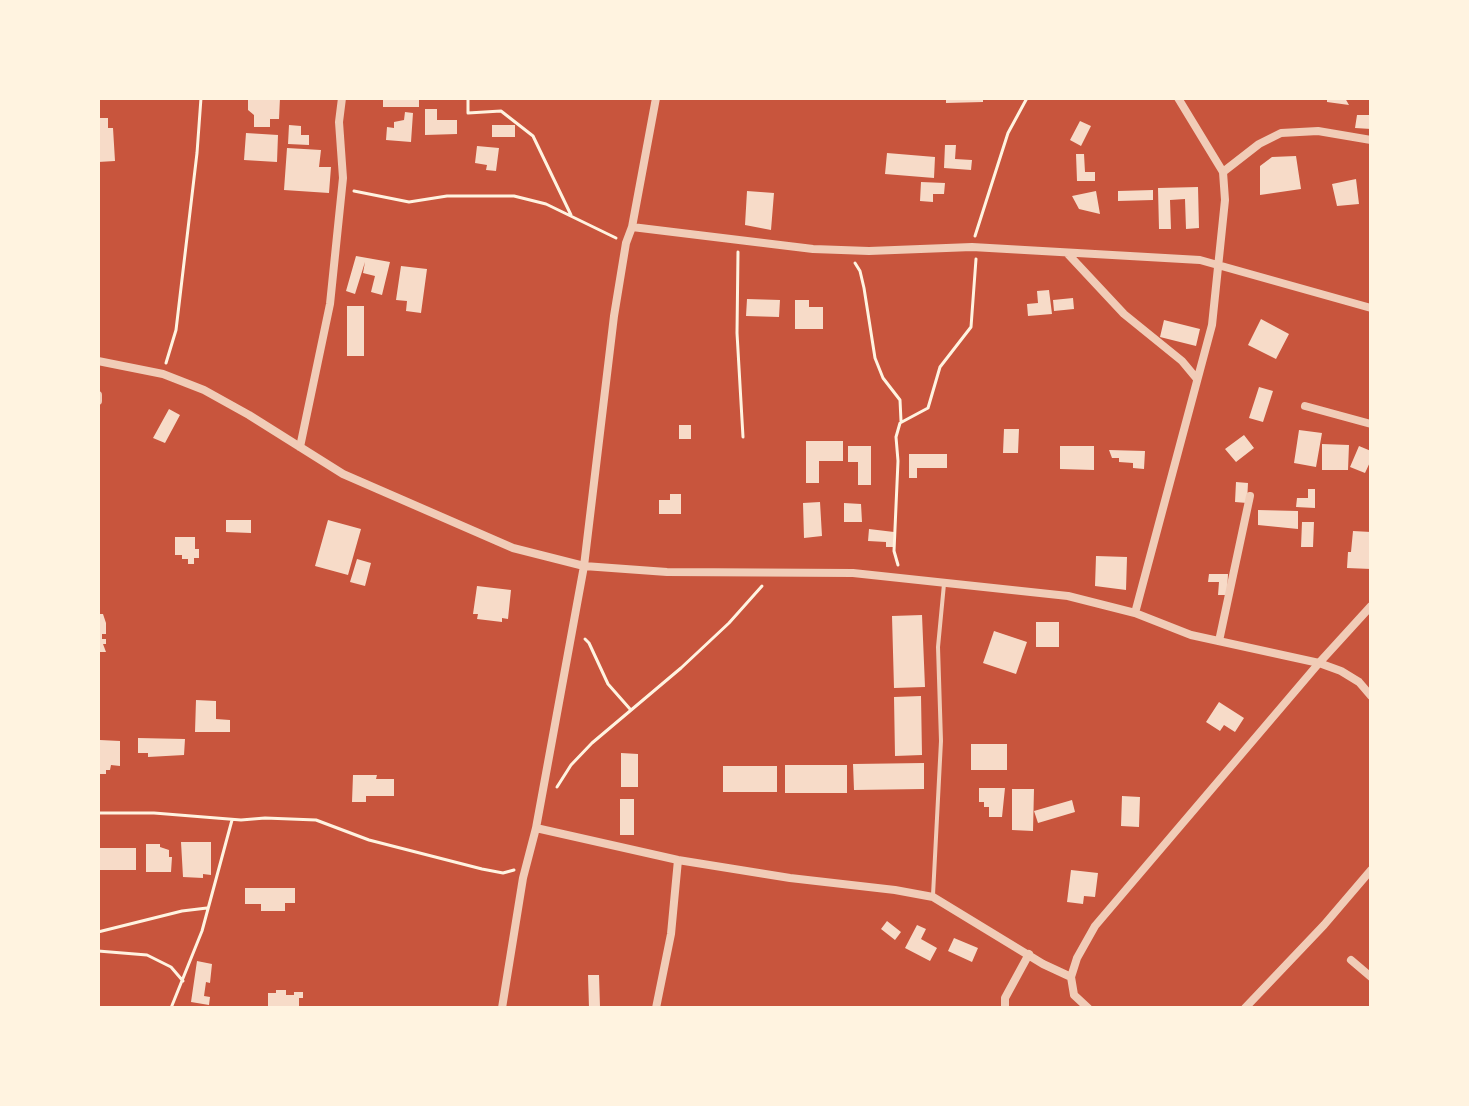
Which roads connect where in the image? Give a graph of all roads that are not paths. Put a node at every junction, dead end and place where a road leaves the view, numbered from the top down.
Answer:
1 (342, 98) edge
2 (656, 98) edge
3 (1178, 98) edge
4 (1371, 140) edge
5 (1223, 172) junction
6 (632, 227) junction
7 (1067, 253) junction
8 (1218, 264) junction
9 (1371, 308) edge
10 (98, 361) edge
11 (1197, 379) junction
12 (1305, 406) dead end
13 (1371, 424) edge
14 (300, 447) junction
15 (1250, 496) dead end
16 (584, 566) junction
17 (944, 582) junction
18 (1371, 606) edge
19 (1135, 613) junction
20 (1219, 641) junction
21 (1319, 663) junction
22 (1371, 696) edge
23 (536, 828) junction
24 (678, 860) junction
25 (1371, 870) edge
26 (933, 897) junction
27 (1029, 954) junction
28 (1351, 960) dead end
29 (1071, 977) junction
30 (1371, 977) edge
31 (502, 1008) edge
32 (656, 1008) edge
33 (1005, 1008) edge
34 (1088, 1008) edge
35 (1245, 1008) edge

1 - 14 street
2 - 6 street
3 - 5 street
4 - 5 street
5 - 8 street
6 - 7 street
6 - 16 street
7 - 8 street
7 - 11 street
8 - 9 street
8 - 11 street
10 - 14 street
11 - 19 street
12 - 13 street
14 - 16 street
15 - 20 street
16 - 17 street
16 - 23 street
17 - 19 street
17 - 26 lane
18 - 21 street
19 - 20 street
20 - 21 street
21 - 22 street
21 - 29 street
23 - 24 street
23 - 31 street
24 - 26 street
24 - 32 street
25 - 35 street
26 - 27 street
27 - 29 street
27 - 33 street
28 - 30 street
29 - 34 street

